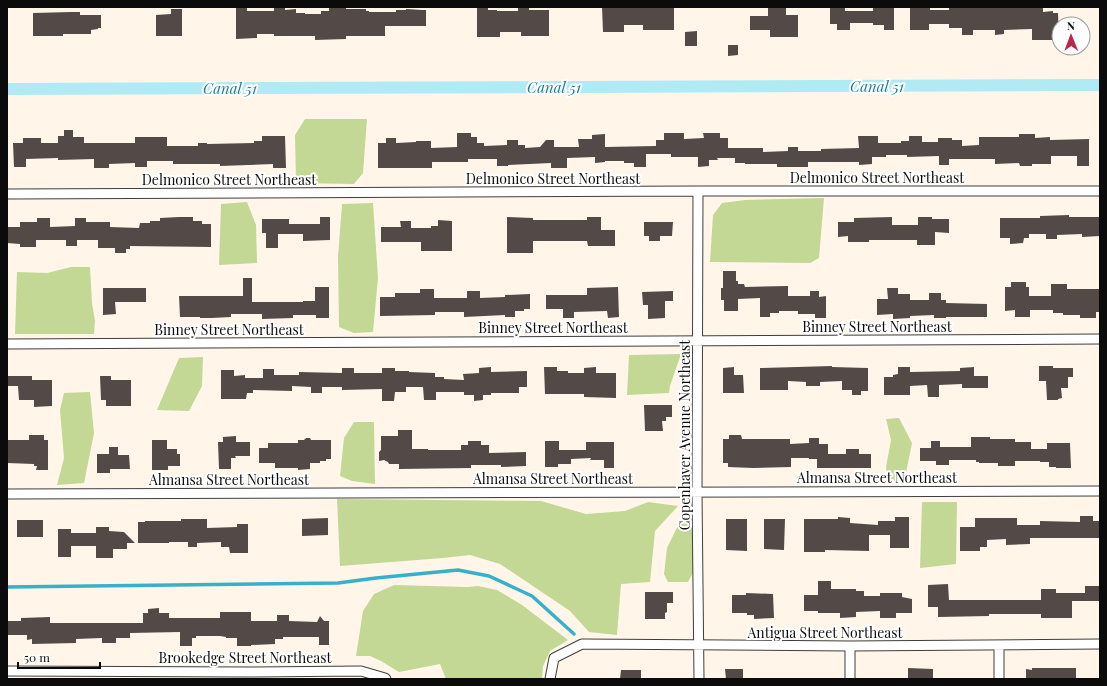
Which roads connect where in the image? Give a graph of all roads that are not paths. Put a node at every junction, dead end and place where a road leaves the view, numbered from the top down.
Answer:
1 (698, 191) junction
2 (1100, 191) edge
3 (7, 194) edge
4 (1100, 339) edge
5 (698, 341) junction
6 (7, 344) edge
7 (1100, 491) edge
8 (697, 492) junction
9 (7, 494) edge
10 (1100, 644) edge
11 (999, 645) junction
12 (699, 646) junction
13 (850, 646) junction
14 (7, 671) edge
15 (94, 675) edge
16 (248, 676) edge
17 (386, 678) edge
18 (550, 679) edge
19 (699, 679) edge
20 (850, 679) edge
21 (999, 679) edge

1 - 2 street, Delmonico Street Northeast
1 - 3 street, Delmonico Street Northeast
1 - 5 street, Copenhaver Avenue Northeast
4 - 5 street, Binney Street Northeast
5 - 6 street, Binney Street Northeast
5 - 8 street, Copenhaver Avenue Northeast
7 - 8 street, Almansa Street Northeast
8 - 9 street, Almansa Street Northeast
8 - 12 street, Copenhaver Avenue Northeast
10 - 11 street, Antigua Street Northeast
11 - 13 street, Antigua Street Northeast
11 - 21 street
12 - 13 street, Antigua Street Northeast
12 - 18 street, Antigua Street Northeast
12 - 19 street, Copenhaver Avenue Northeast
13 - 20 street
14 - 15 street, Brookedge Street Northeast
15 - 16 street, Brookedge Street Northeast
16 - 17 street, Brookedge Street Northeast

